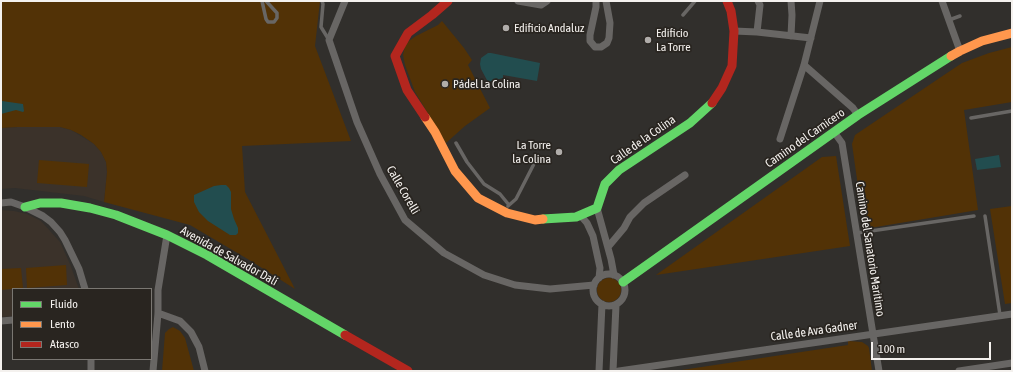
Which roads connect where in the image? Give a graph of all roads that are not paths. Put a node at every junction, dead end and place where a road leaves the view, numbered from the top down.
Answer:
1 (262, 1) edge
2 (266, 1) edge
3 (345, 1) edge
4 (448, 1) edge
5 (518, 1) edge
6 (547, 1) edge
7 (596, 1) edge
8 (606, 1) edge
9 (695, 1) edge
10 (727, 1) edge
11 (758, 1) edge
12 (791, 1) edge
13 (820, 1) edge
14 (942, 1) edge
15 (324, 2) edge
16 (683, 16) dead end
17 (960, 16) dead end
18 (949, 20) junction
19 (734, 31) junction
20 (757, 32) junction
21 (1012, 33) edge
22 (791, 36) junction
23 (811, 38) junction
24 (329, 40) junction
25 (960, 51) junction
26 (804, 65) junction
27 (1012, 111) edge
28 (858, 115) junction
29 (971, 118) dead end
30 (834, 132) junction
31 (780, 139) dead end
32 (456, 143) dead end
33 (538, 156) dead end
34 (685, 175) dead end
35 (1, 203) edge
36 (25, 207) junction
37 (506, 208) junction
38 (597, 208) junction
39 (580, 216) junction
40 (974, 216) dead end
41 (985, 216) dead end
42 (856, 233) junction
43 (167, 235) junction
44 (608, 248) junction
45 (614, 275) junction
46 (599, 278) junction
47 (623, 282) junction
48 (594, 285) junction
49 (85, 288) edge
50 (602, 304) junction
51 (616, 305) junction
52 (158, 313) junction
53 (1012, 314) edge
54 (1000, 315) junction
55 (12, 320) edge
56 (1, 321) edge
57 (873, 334) junction
58 (91, 360) edge
59 (1012, 363) edge
60 (395, 368) edge
61 (91, 371) edge
62 (153, 371) edge
63 (204, 371) edge
64 (408, 371) edge
65 (599, 371) edge
66 (613, 371) edge
67 (619, 371) edge
68 (879, 371) edge
69 (959, 371) edge

1 - 2 lane
3 - 24 street
4 - 37 street
5 - 6 street
7 - 8 street
9 - 16 lane
10 - 19 street, Calle de la Colina
11 - 20 street
12 - 22 street
13 - 23 street
14 - 18 street
15 - 24 lane
17 - 18 lane
18 - 25 street
19 - 20 street
19 - 38 street, Calle de la Colina
20 - 22 street
21 - 25 street, Camino del Carnicero
22 - 23 street
23 - 26 street
24 - 48 street, Calle Corelli
25 - 28 street, Camino del Carnicero
26 - 28 street
26 - 31 street
27 - 29 lane
28 - 30 street, Camino del Carnicero
30 - 42 street, Camino del Sanatorio Maritimo
30 - 47 street, Camino del Carnicero
32 - 37 lane
33 - 37 lane
34 - 44 street
35 - 36 street
36 - 43 street, Avenida de Salvador Dalí
36 - 49 street
37 - 39 street
38 - 39 street
38 - 44 street
39 - 46 street
40 - 42 lane
41 - 54 lane
42 - 57 street, Camino del Sanatorio Maritimo
43 - 52 street
43 - 60 street, Avenida de Salvador Dalí
44 - 45 street
45 - 46 street
45 - 47 street
46 - 48 street
47 - 51 street
48 - 50 street
50 - 51 street
50 - 65 street
51 - 66 street
52 - 62 street
52 - 63 street
53 - 54 street, Calle de Ava Gadner
54 - 57 street, Calle de Ava Gadner
55 - 56 street
57 - 67 street, Calle de Ava Gadner
57 - 68 street, Camino del Sanatorio Maritimo
58 - 61 street
59 - 69 street
60 - 64 street, Avenida de Salvador Dalí

